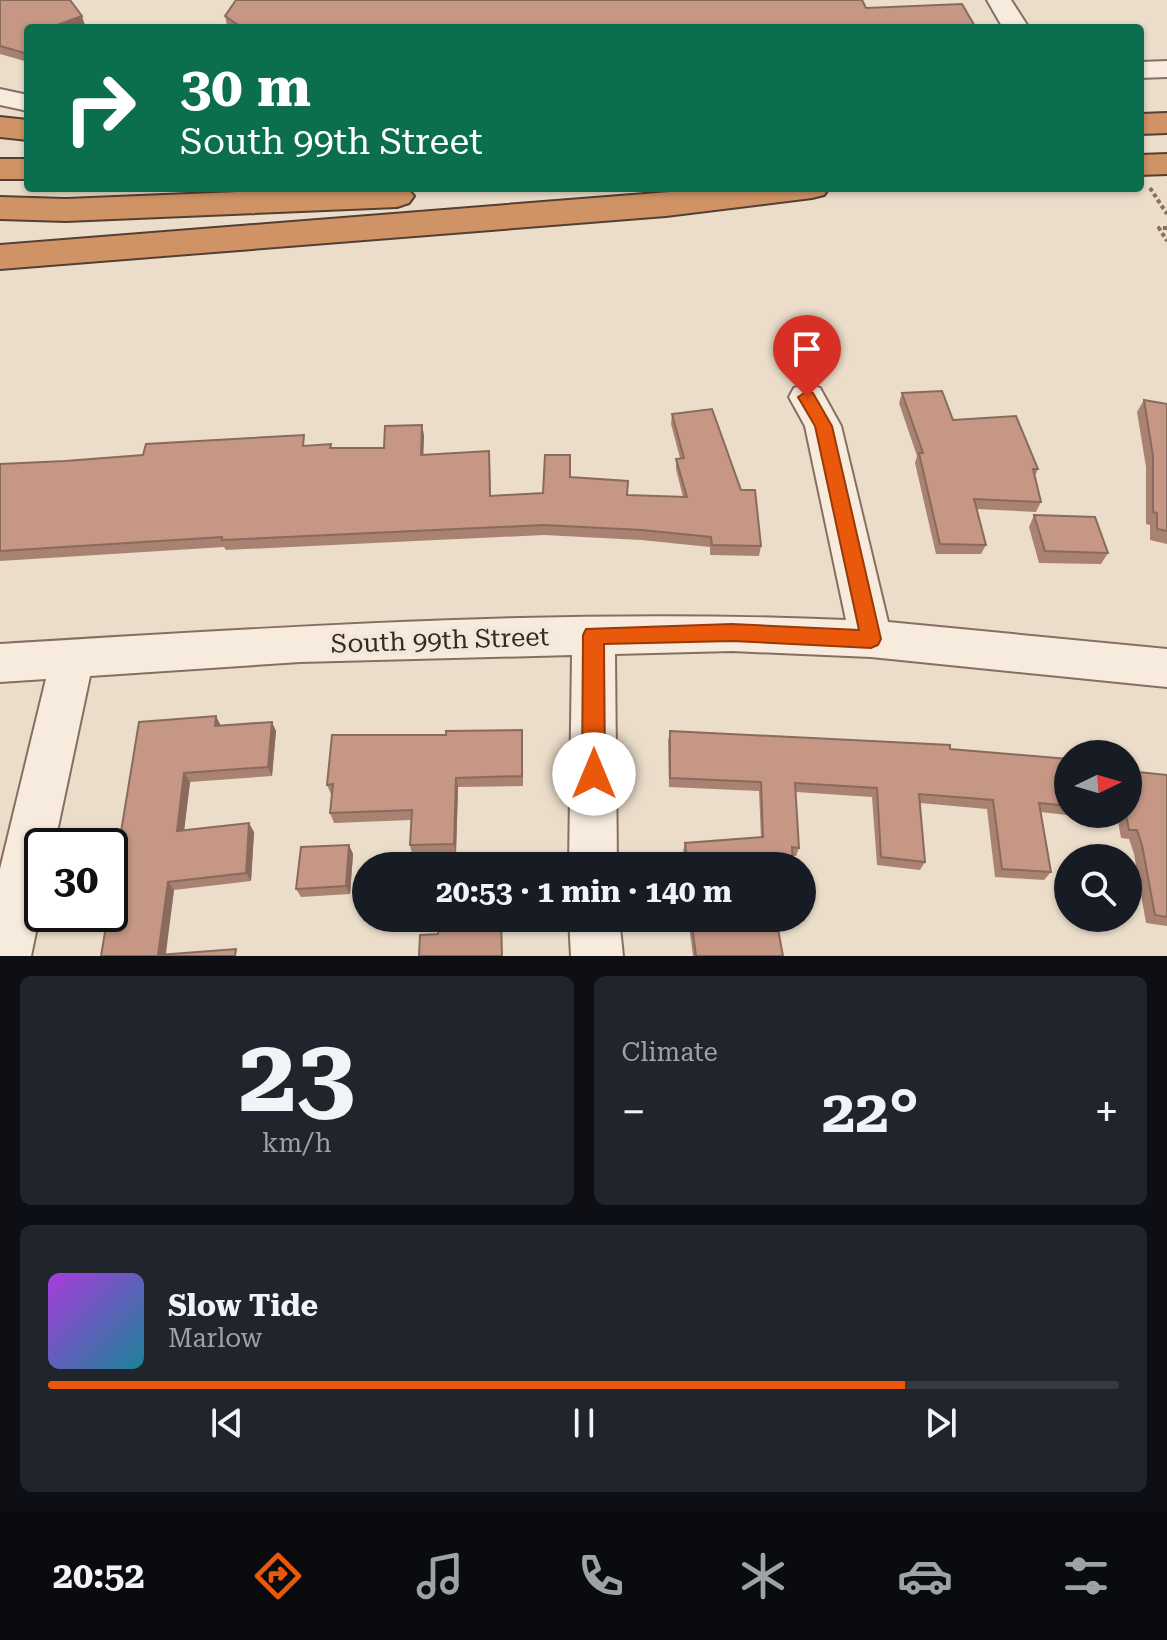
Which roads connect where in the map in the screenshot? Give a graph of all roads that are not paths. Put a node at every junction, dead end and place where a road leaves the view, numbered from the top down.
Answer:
1 (999, 0) edge
2 (1014, 24) edge
3 (1167, 69) edge
4 (1144, 70) edge
5 (0, 97) edge
6 (24, 102) edge
7 (1167, 123) edge
8 (1144, 124) edge
9 (0, 127) edge
10 (24, 130) edge
11 (0, 169) edge
12 (24, 169) edge
13 (496, 192) edge
14 (778, 192) edge
15 (0, 208) edge
16 (0, 257) edge
17 (807, 397) dead end
18 (594, 635) junction
19 (871, 639) junction
20 (72, 659) junction
21 (0, 663) edge
22 (1167, 668) edge
23 (593, 852) edge
24 (595, 932) edge
25 (5, 956) edge
26 (597, 956) edge

1 - 2 street
3 - 4 street
5 - 6 street
7 - 8 highway
9 - 10 highway
11 - 12 highway
13 - 15 highway
14 - 16 highway
17 - 19 street
18 - 19 street, South 99th Street
18 - 20 street, South 99th Street
18 - 23 street
19 - 22 street, South 99th Street
20 - 21 street, South 99th Street
20 - 25 street
24 - 26 street

